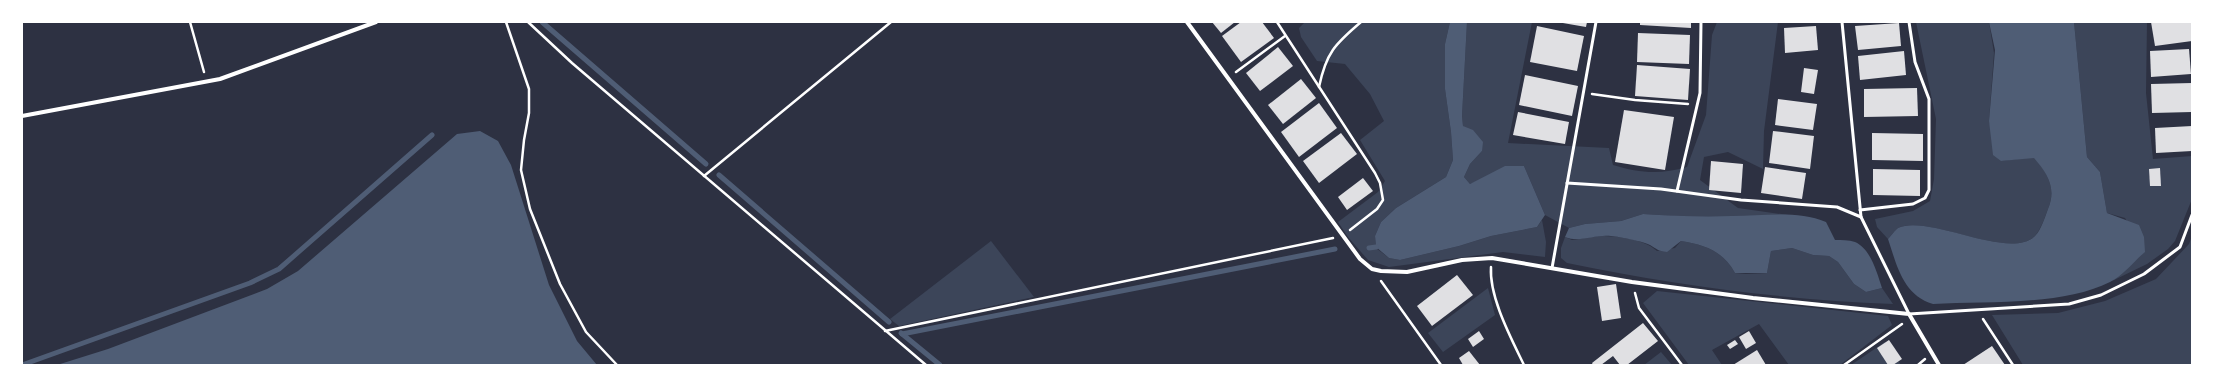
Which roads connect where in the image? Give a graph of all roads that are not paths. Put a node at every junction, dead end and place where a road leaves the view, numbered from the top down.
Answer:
1 (376, 22) edge
2 (1187, 22) edge
3 (1596, 22) edge
4 (1702, 22) edge
5 (1842, 22) edge
6 (1909, 22) edge
7 (22, 116) edge
8 (1568, 183) junction
9 (1677, 191) junction
10 (1860, 210) junction
11 (2192, 215) edge
12 (1861, 217) junction
13 (1552, 268) junction
14 (1910, 316) junction
15 (1940, 365) edge

1 - 7 street
2 - 13 street
3 - 8 lane
4 - 9 lane
5 - 10 lane
6 - 10 lane
8 - 9 lane
8 - 13 lane
9 - 12 lane
10 - 12 lane
11 - 14 lane
12 - 14 lane
13 - 14 street
14 - 15 street

